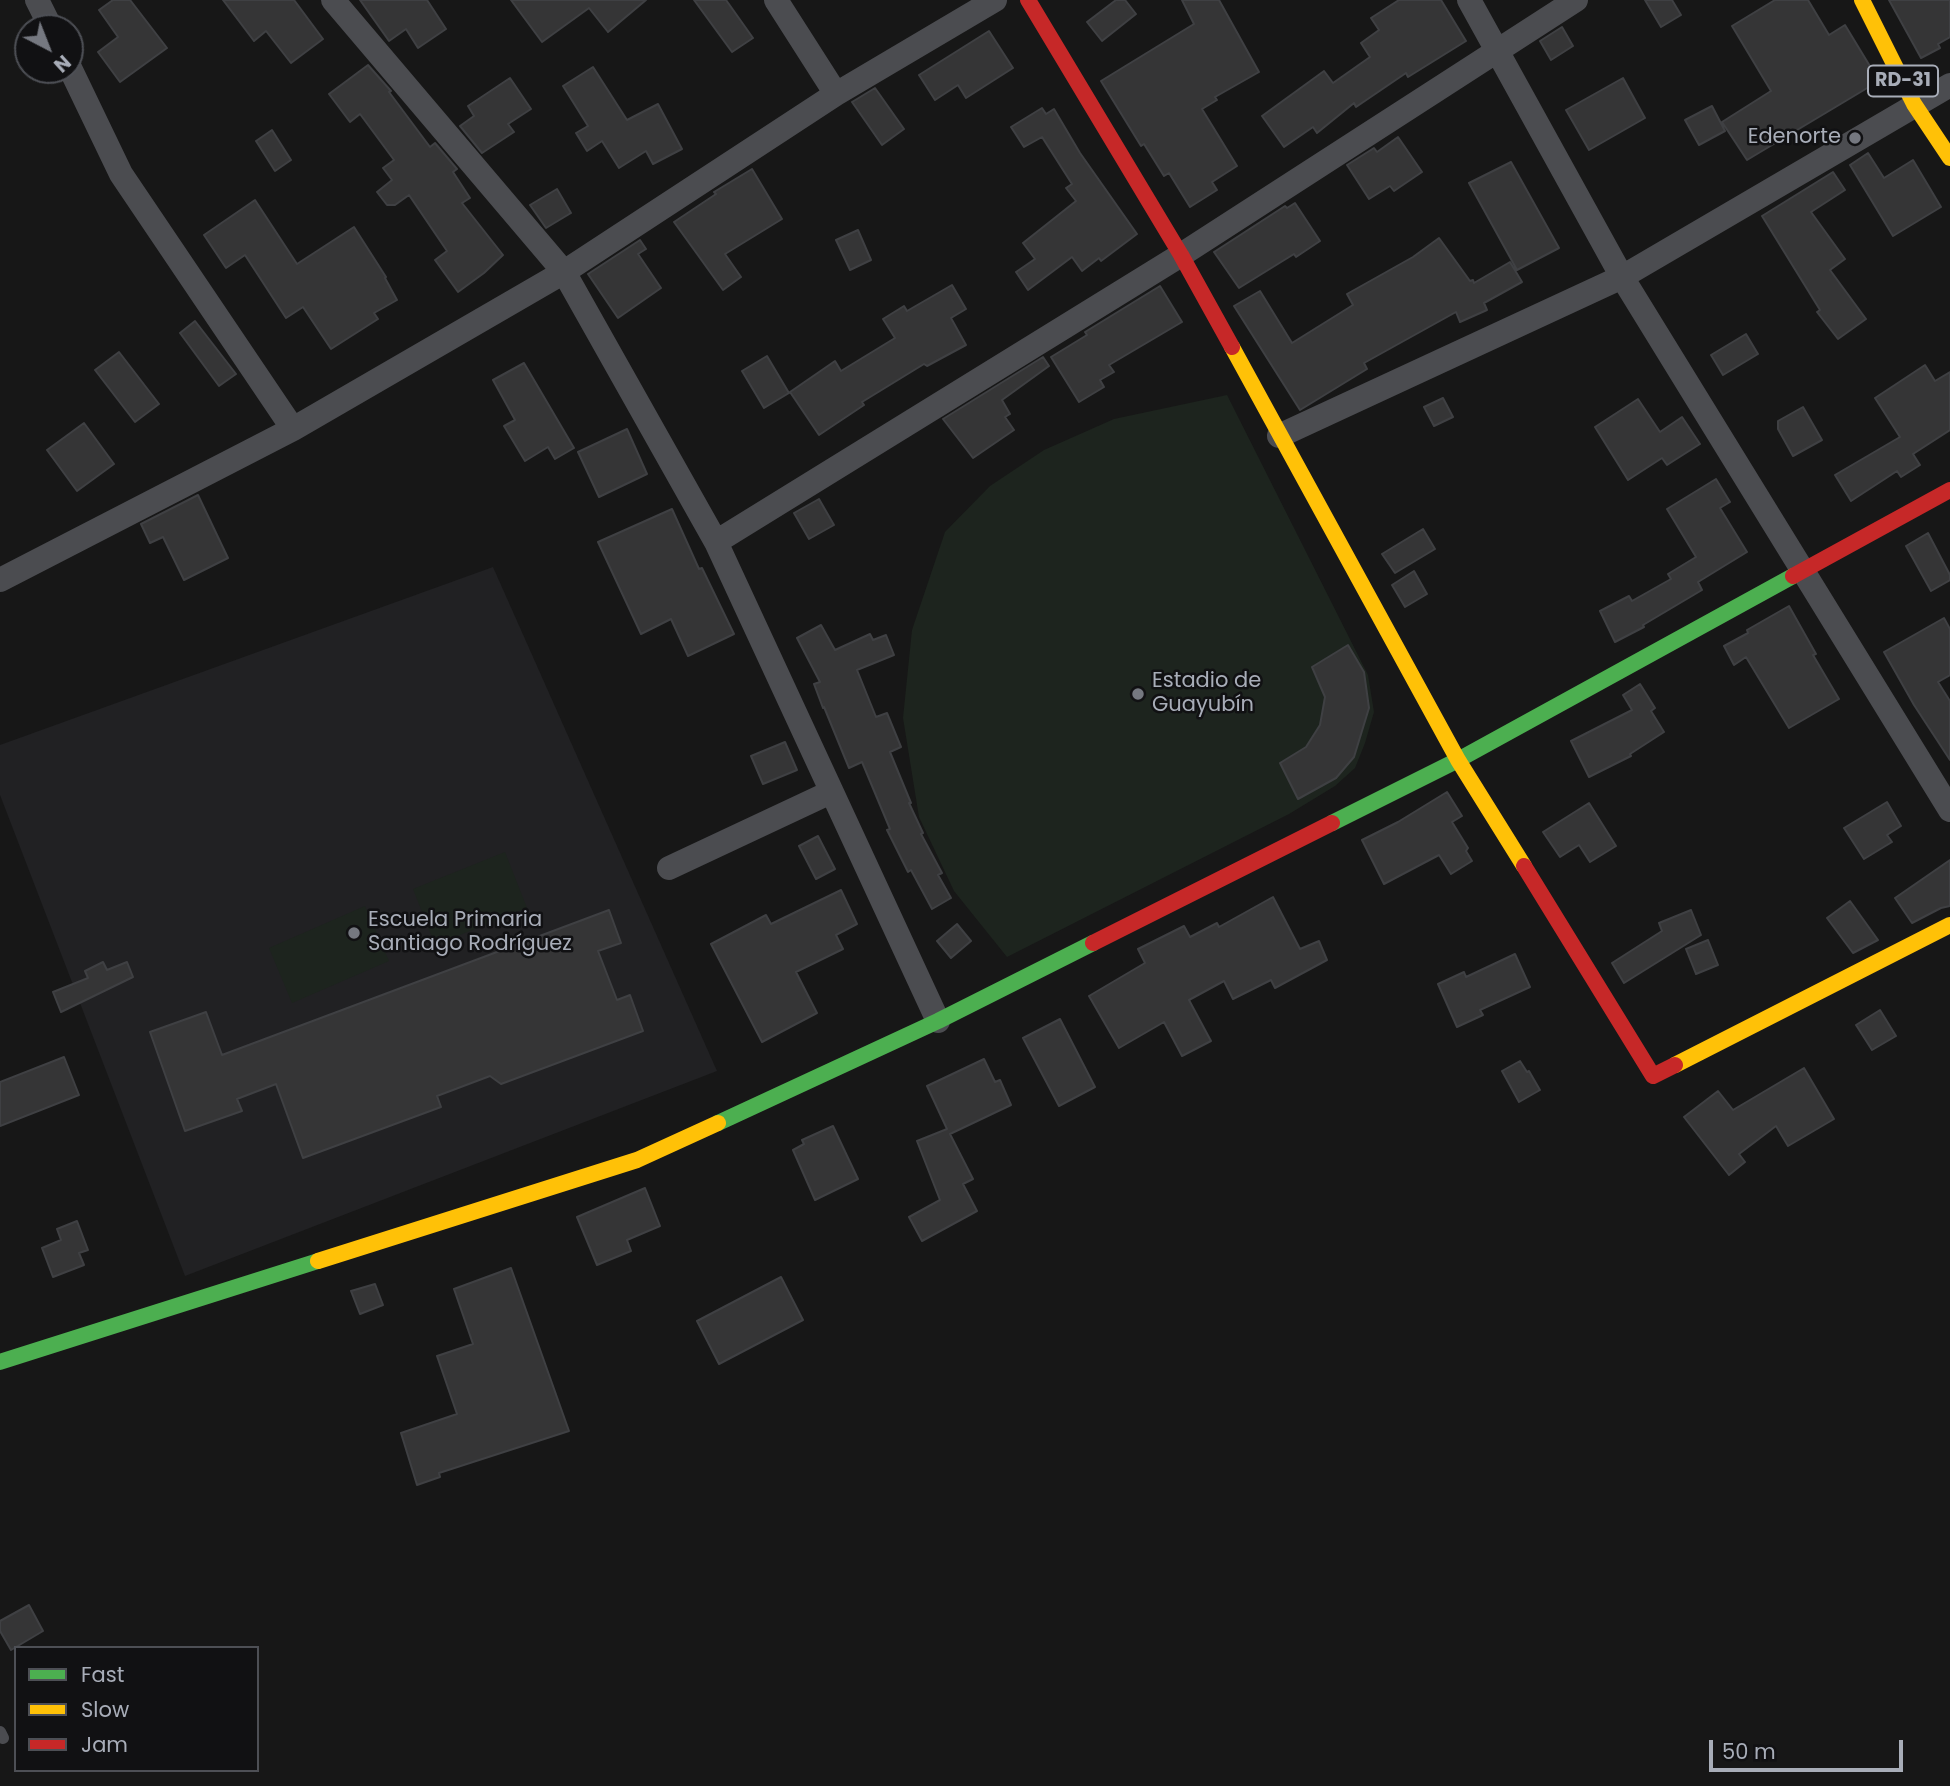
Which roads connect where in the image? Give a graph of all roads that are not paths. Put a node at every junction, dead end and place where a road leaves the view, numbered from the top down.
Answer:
1 (334, 0) edge
2 (776, 0) edge
3 (995, 0) edge
4 (1028, 0) edge
5 (1469, 0) edge
6 (1576, 0) edge
7 (1862, 0) edge
8 (1498, 49) junction
9 (78, 84) edge
10 (1950, 85) edge
11 (836, 94) junction
12 (1914, 104) junction
13 (1950, 158) edge
14 (1181, 256) junction
15 (564, 272) junction
16 (1622, 277) junction
17 (293, 429) junction
18 (1279, 436) junction
19 (1950, 489) edge
20 (716, 542) junction
21 (1802, 572) junction
22 (0, 580) edge
23 (1458, 760) junction
24 (831, 792) junction
25 (1950, 810) edge
26 (669, 868) dead end
27 (1950, 925) edge
28 (938, 1021) junction
29 (0, 1362) edge

1 - 15 street
2 - 11 street
3 - 11 street
4 - 14 street
5 - 8 street
6 - 8 street
7 - 12 street, RD-31
8 - 14 street
8 - 16 street
9 - 17 street
10 - 12 street
11 - 15 street
12 - 13 street, RD-31
12 - 16 street
14 - 18 street
14 - 20 street
15 - 17 street
15 - 20 street
16 - 18 street
16 - 21 street
17 - 22 street
18 - 23 street
19 - 21 street
20 - 24 street
21 - 23 street
21 - 25 street
23 - 27 street
23 - 28 street
24 - 26 street
24 - 28 street
28 - 29 street

